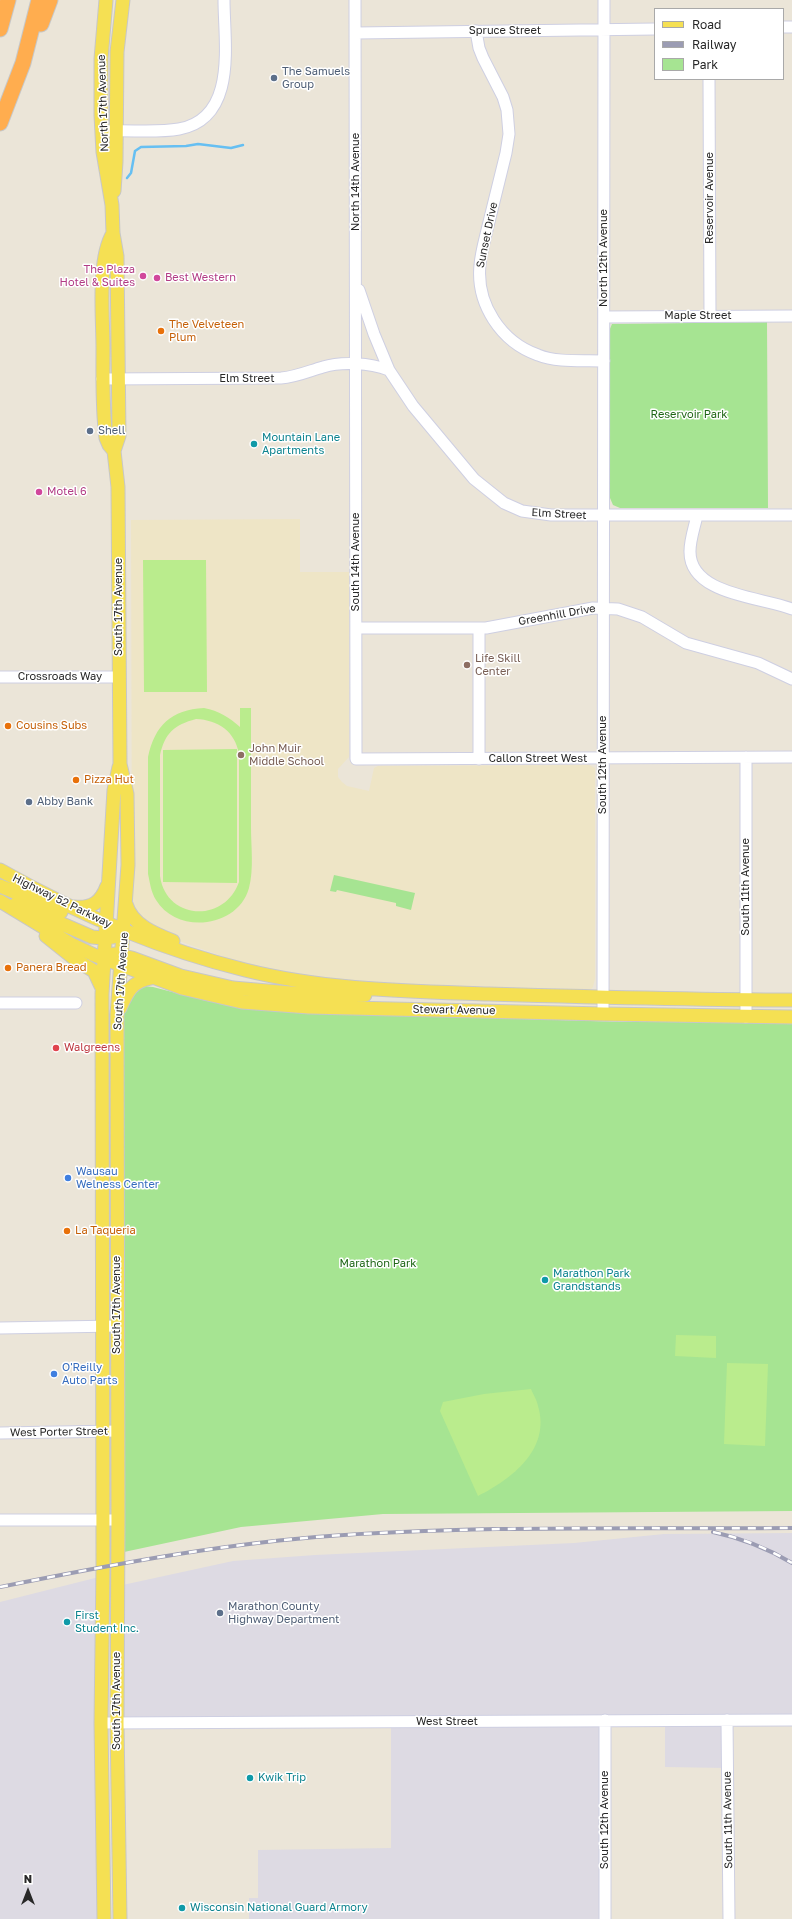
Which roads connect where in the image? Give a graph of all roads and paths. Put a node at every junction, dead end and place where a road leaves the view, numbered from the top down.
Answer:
1 (8, 0) edge
2 (39, 0) edge
3 (50, 0) edge
4 (106, 0) edge
5 (122, 0) edge
6 (224, 0) edge
7 (355, 0) edge
8 (604, 0) edge
9 (0, 28) edge
10 (654, 29) edge
11 (604, 30) junction
12 (356, 32) junction
13 (476, 32) junction
14 (29, 44) junction
15 (710, 80) edge
16 (0, 123) edge
17 (102, 131) junction
18 (116, 131) junction
19 (112, 205) junction
20 (113, 233) junction
21 (356, 282) junction
22 (710, 316) junction
23 (792, 316) edge
24 (604, 317) junction
25 (604, 361) junction
26 (356, 365) junction
27 (389, 370) junction
28 (102, 379) junction
29 (117, 379) junction
30 (114, 451) junction
31 (603, 515) junction
32 (697, 515) junction
33 (792, 515) edge
34 (603, 608) junction
35 (792, 610) edge
36 (356, 628) junction
37 (479, 628) junction
38 (0, 677) edge
39 (119, 677) junction
40 (792, 679) edge
41 (746, 757) junction
42 (792, 757) edge
43 (356, 758) joint
44 (479, 759) junction
45 (603, 759) junction
46 (120, 764) junction
47 (0, 865) edge
48 (0, 870) edge
49 (14, 878) junction
50 (110, 878) junction
51 (0, 886) edge
52 (0, 900) edge
53 (126, 904) junction
54 (71, 907) junction
55 (18, 911) junction
56 (106, 924) junction
57 (124, 932) junction
58 (105, 938) junction
59 (104, 959) junction
60 (121, 960) junction
61 (247, 971) junction
62 (151, 978) junction
63 (395, 991) junction
64 (102, 994) junction
65 (603, 998) junction
66 (746, 1000) junction
67 (792, 1000) edge
68 (76, 1003) dead end
69 (0, 1004) edge
70 (603, 1014) junction
71 (117, 1015) junction
72 (746, 1017) junction
73 (792, 1017) edge
74 (102, 1326) junction
75 (117, 1326) junction
76 (0, 1328) edge
77 (118, 1431) junction
78 (103, 1432) junction
79 (0, 1433) edge
80 (0, 1520) edge
81 (103, 1520) junction
82 (118, 1520) junction
83 (605, 1720) junction
84 (727, 1720) junction
85 (792, 1720) edge
86 (101, 1723) junction
87 (117, 1723) junction
88 (103, 1888) junction
89 (98, 1919) edge
90 (104, 1919) edge
91 (120, 1919) edge
92 (605, 1919) edge
93 (729, 1919) edge

1 - 9 highway
2 - 14 highway
3 - 14 highway
4 - 17 main road, North 17th Avenue
5 - 18 main road, North 17th Avenue
6 - 18 street
7 - 12 street, North 14th Avenue
8 - 11 street, North 12th Avenue
10 - 11 street, Spruce Street
11 - 13 street, Spruce Street
11 - 24 street, North 12th Avenue
12 - 13 street, Spruce Street
12 - 21 street, North 14th Avenue
13 - 25 street, Sunset Drive
14 - 16 highway
15 - 22 street, Reservoir Avenue
17 - 18 street
17 - 19 main road, North 17th Avenue
18 - 19 main road, North 17th Avenue
19 - 20 main road, North 17th Avenue
20 - 28 main road, North 17th Avenue
20 - 29 main road, North 17th Avenue
21 - 26 street, North 14th Avenue
21 - 27 street, Elm Street
22 - 23 street, Maple Street
22 - 24 street, Maple Street
24 - 25 street, North 12th Avenue
25 - 31 street, North 12th Avenue
26 - 27 street, Elm Street
26 - 29 street, Elm Street
26 - 36 street, South 14th Avenue
27 - 31 street, Elm Street
28 - 29 street, Elm Street
28 - 30 main road, South 17th Avenue
29 - 30 main road, South 17th Avenue
30 - 39 main road, South 17th Avenue
31 - 32 street, Elm Street
31 - 34 street, South 12th Avenue
32 - 33 street, Elm Street
32 - 35 street
34 - 37 street, Greenhill Drive
34 - 40 street, Greenhill Drive
34 - 45 street, South 12th Avenue
36 - 37 street, Greenhill Drive
36 - 43 street, South 14th Avenue
37 - 44 street
38 - 39 street, Crossroads Way
39 - 46 main road, South 17th Avenue
41 - 42 street, Callon Street West
41 - 45 street, Callon Street West
41 - 66 street, South 11th Avenue
43 - 44 street, Callon Street West
44 - 45 street, Callon Street West
45 - 65 street, South 12th Avenue
46 - 50 main road, South 17th Avenue
46 - 53 main road, South 17th Avenue
47 - 49 main road
48 - 49 main road, Highway 52 Parkway
49 - 54 main road, Highway 52 Parkway
50 - 54 main road
50 - 56 main road, South 17th Avenue
51 - 56 main road
52 - 55 main road
52 - 58 main road
53 - 57 main road, South 17th Avenue
53 - 61 main road
54 - 56 main road, Highway 52 Parkway
55 - 59 main road
55 - 64 main road
56 - 57 main road, Highway 52 Parkway
56 - 58 main road, South 17th Avenue
57 - 58 main road
57 - 60 main road, South 17th Avenue
57 - 61 main road, Stewart Avenue
58 - 59 main road, South 17th Avenue
59 - 60 main road
59 - 64 main road, South 17th Avenue
60 - 62 main road, Stewart Avenue
60 - 63 main road
60 - 71 main road, South 17th Avenue
61 - 63 main road, Stewart Avenue
62 - 70 main road, Stewart Avenue
62 - 71 main road
63 - 65 main road, Stewart Avenue
64 - 74 main road, South 17th Avenue
65 - 66 main road, Stewart Avenue
65 - 70 street, South 12th Avenue
66 - 67 main road, Stewart Avenue
66 - 72 street, South 11th Avenue
68 - 69 street
70 - 72 main road, Stewart Avenue
71 - 75 main road, South 17th Avenue
72 - 73 main road, Stewart Avenue
74 - 75 street
74 - 76 street
74 - 78 main road, South 17th Avenue
75 - 77 main road, South 17th Avenue
77 - 78 street, West Porter Street
77 - 82 main road, South 17th Avenue
78 - 79 street, West Porter Street
78 - 81 main road, South 17th Avenue
80 - 81 street
81 - 82 street
81 - 86 main road, South 17th Avenue
82 - 87 main road, South 17th Avenue
83 - 84 street, West Street
83 - 87 street, West Street
83 - 92 street, South 12th Avenue
84 - 85 street, West Street
84 - 93 street, South 11th Avenue
86 - 87 street, West Street
86 - 88 main road, South 17th Avenue
87 - 91 main road, South 17th Avenue
88 - 89 main road
88 - 90 main road, South 17th Avenue

